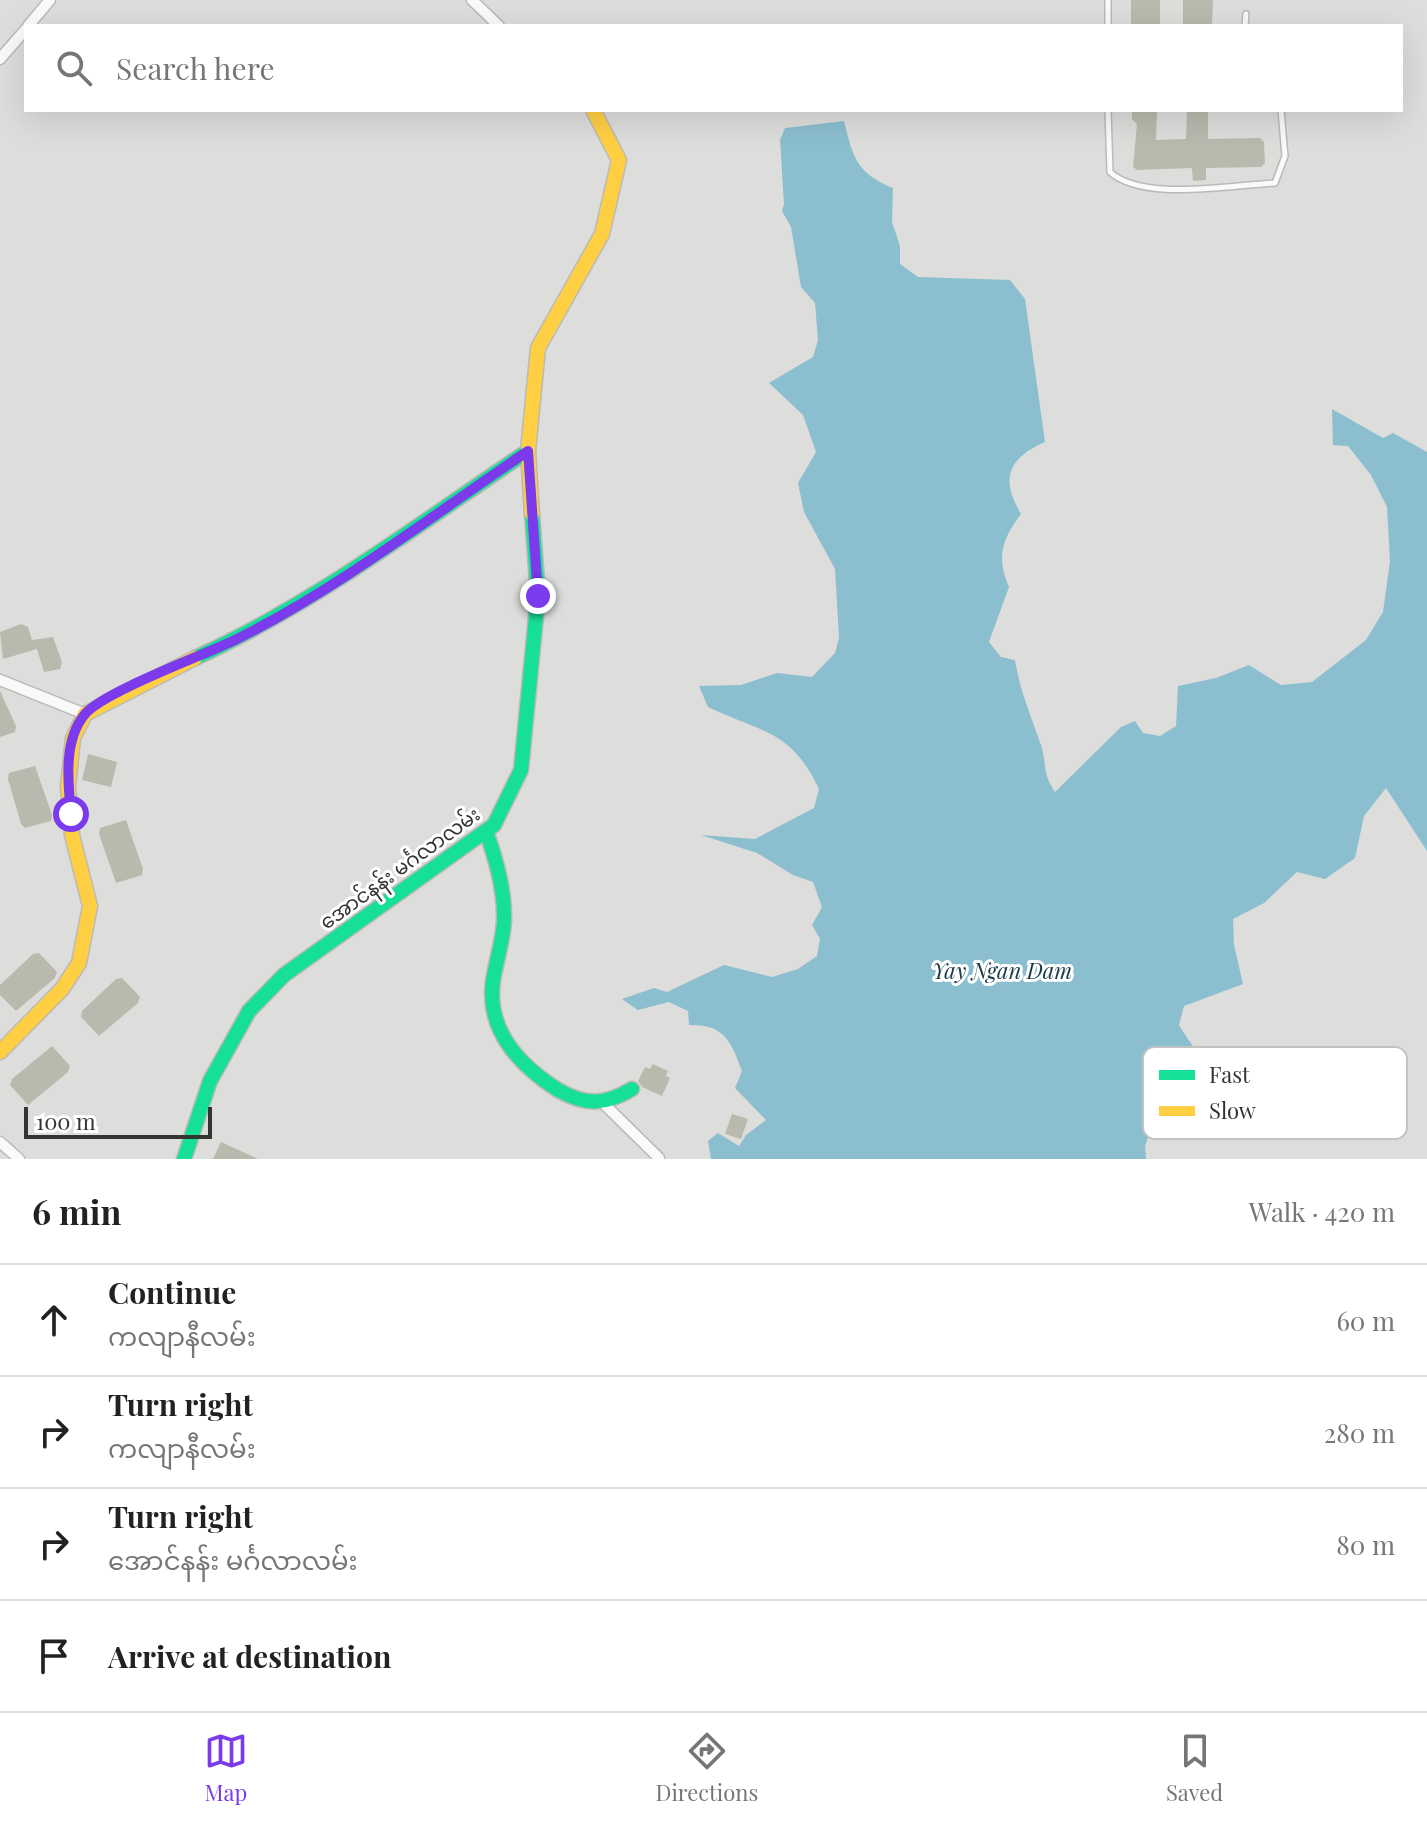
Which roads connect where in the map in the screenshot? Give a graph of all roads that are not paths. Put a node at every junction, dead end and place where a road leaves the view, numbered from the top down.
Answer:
1 (50, 0) edge
2 (472, 0) edge
3 (1108, 0) edge
4 (1246, 14) dead end
5 (30, 24) edge
6 (497, 24) edge
7 (1108, 24) edge
8 (1245, 24) edge
9 (24, 31) edge
10 (0, 59) edge
11 (594, 112) edge
12 (1108, 112) edge
13 (1281, 112) edge
14 (528, 451) junction
15 (0, 680) edge
16 (85, 714) junction
17 (486, 831) junction
18 (0, 1052) edge
19 (632, 1089) dead end
20 (604, 1104) junction
21 (0, 1142) edge
22 (659, 1158) edge
23 (19, 1159) edge
24 (184, 1159) edge

1 - 5 street
2 - 6 street
3 - 7 lane
4 - 8 lane
9 - 10 street
11 - 14 street, အောင်နန်း မင်္ဂလာလမ်း
12 - 13 lane
14 - 16 street
14 - 17 street, အောင်နန်း မင်္ဂလာလမ်း
15 - 16 street
16 - 18 street
17 - 20 street
17 - 24 street, အောင်နန်း မင်္ဂလာလမ်း
19 - 20 street
20 - 22 street
21 - 23 street

